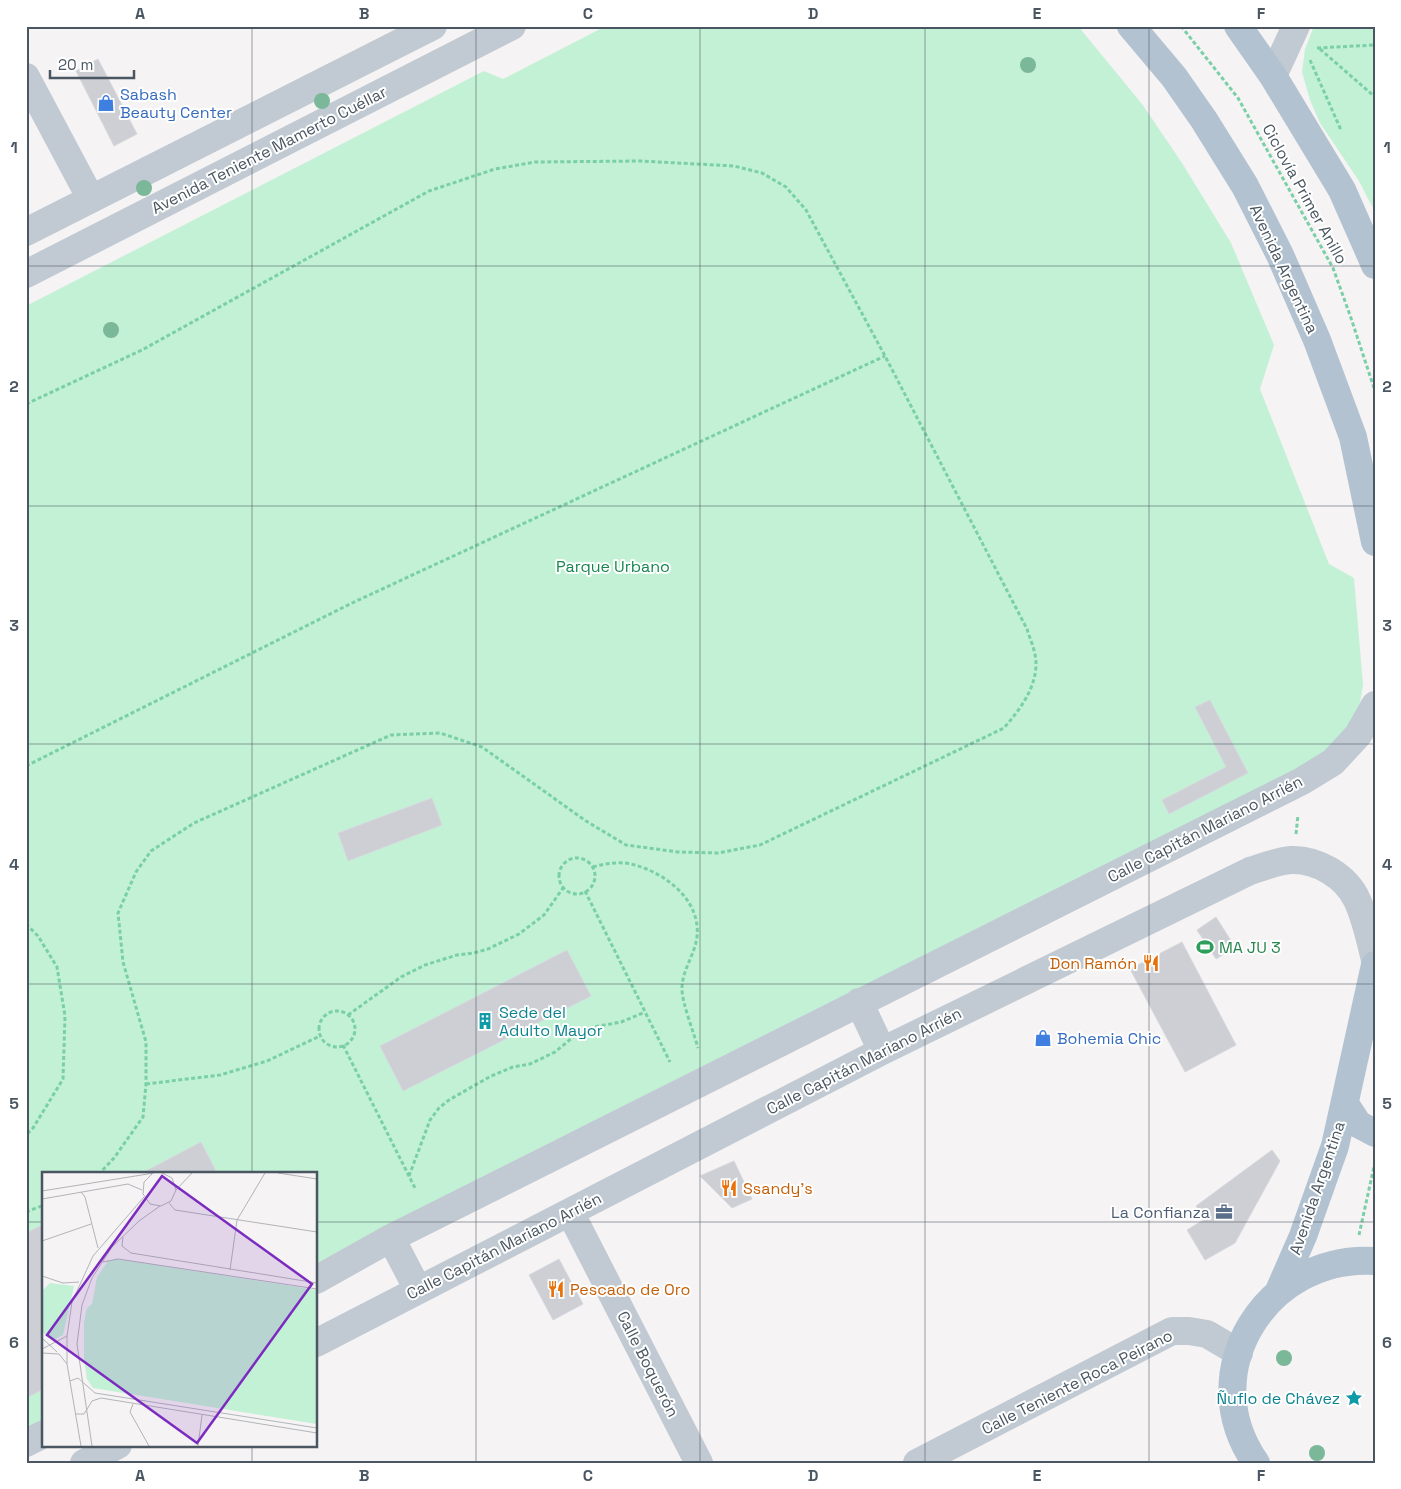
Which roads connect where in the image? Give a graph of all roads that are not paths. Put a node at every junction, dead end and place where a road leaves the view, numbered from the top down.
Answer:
1 (433, 26) edge
2 (512, 26) edge
3 (1131, 26) edge
4 (1238, 26) edge
5 (1296, 26) edge
6 (1272, 76) junction
7 (26, 77) edge
8 (91, 199) junction
9 (26, 232) edge
10 (1375, 265) edge
11 (26, 274) edge
12 (1375, 542) edge
13 (1375, 705) edge
14 (1375, 960) edge
15 (1375, 965) edge
16 (859, 1002) junction
17 (882, 1051) junction
18 (1345, 1104) junction
19 (1375, 1133) edge
20 (570, 1212) junction
21 (390, 1238) junction
22 (1375, 1261) edge
23 (318, 1279) edge
24 (418, 1290) junction
25 (1279, 1291) junction
26 (318, 1342) edge
27 (1239, 1353) junction
28 (42, 1435) edge
29 (26, 1443) edge
30 (116, 1446) edge
31 (1254, 1462) edge
32 (84, 1463) edge
33 (699, 1463) edge
34 (917, 1463) edge

1 - 8 street
2 - 11 street, Avenida Teniente Mamerto Cuéllar
3 - 12 main road, Avenida Argentina
4 - 6 main road
5 - 6 street
6 - 10 main road
7 - 8 street
8 - 9 street
13 - 16 street, Calle Capitán Mariano Arrién
14 - 17 street, Calle Capitán Mariano Arrién
15 - 18 main road, Avenida Argentina
16 - 17 street
16 - 21 street, Calle Capitán Mariano Arrién
17 - 20 street, Calle Capitán Mariano Arrién
18 - 19 main road
18 - 25 main road, Avenida Argentina
20 - 24 street, Calle Capitán Mariano Arrién
20 - 33 street, Calle Boquerón
21 - 23 street, Calle Capitán Mariano Arrién
21 - 24 street
22 - 25 main road
24 - 26 street, Calle Capitán Mariano Arrién
25 - 27 main road
27 - 31 main road
27 - 34 street, Calle Teniente Roca Peirano
28 - 29 street
30 - 32 street

